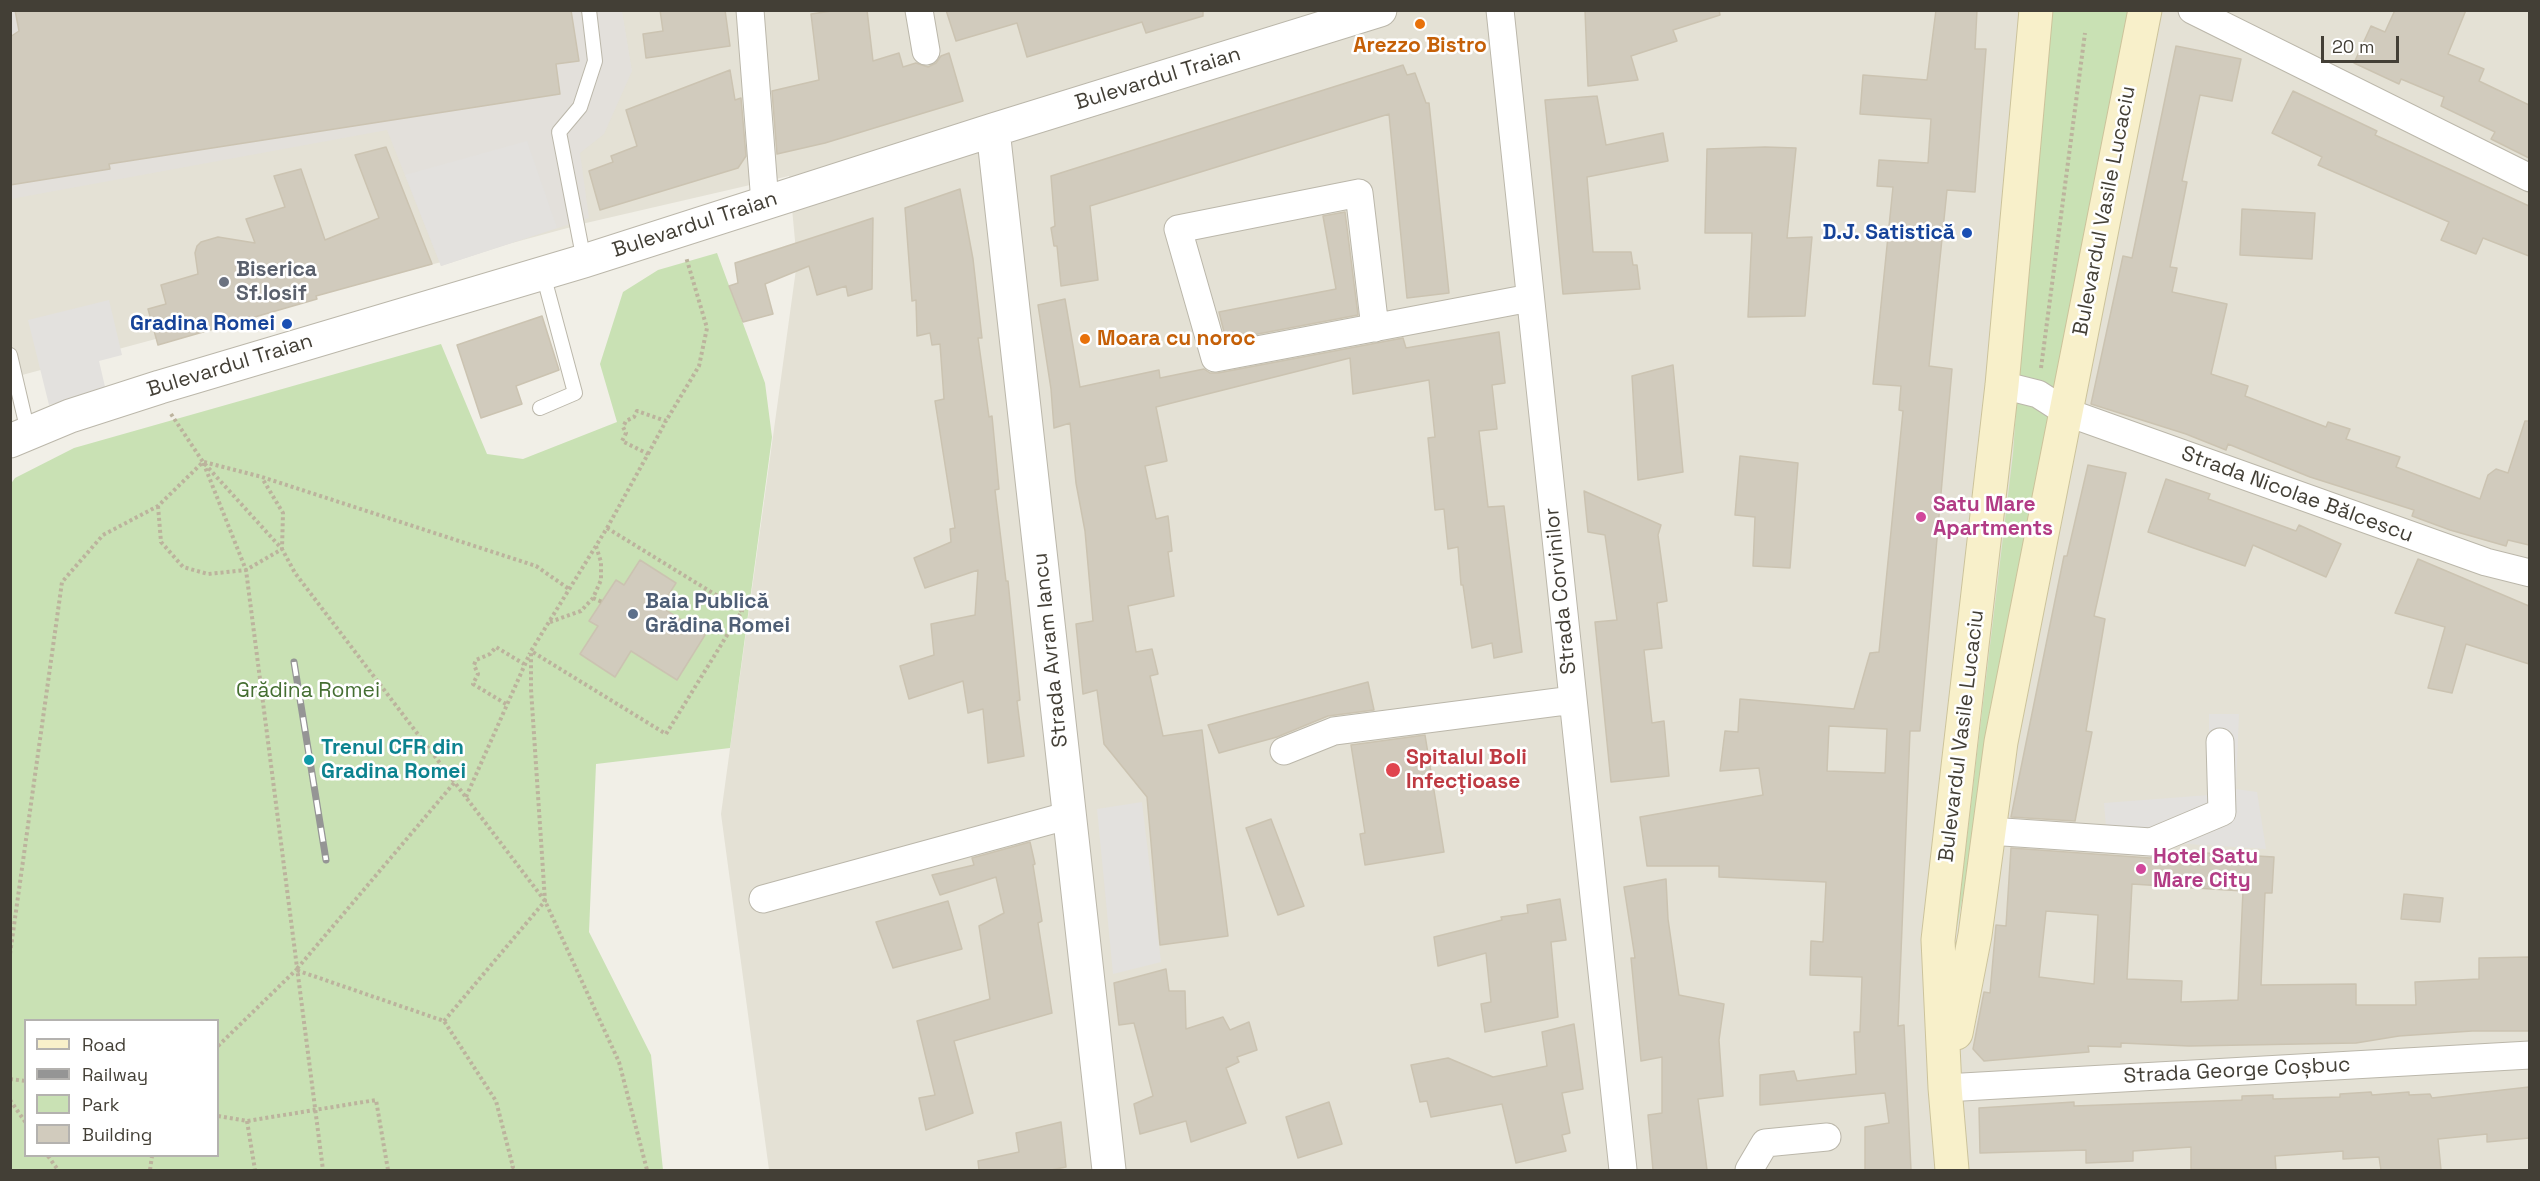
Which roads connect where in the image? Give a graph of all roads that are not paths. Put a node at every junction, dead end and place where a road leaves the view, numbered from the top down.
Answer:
1 (589, 10) edge
2 (750, 10) edge
3 (919, 10) edge
4 (1380, 10) edge
5 (1500, 10) edge
6 (2036, 10) edge
7 (2145, 10) edge
8 (2192, 10) edge
9 (926, 51) dead end
10 (993, 130) junction
11 (2529, 178) edge
12 (765, 203) junction
13 (584, 261) junction
14 (543, 273) junction
15 (1530, 298) junction
16 (1375, 328) junction
17 (10, 355) edge
18 (2002, 386) junction
19 (540, 408) dead end
20 (2066, 412) junction
21 (19, 436) edge
22 (2529, 573) edge
23 (1573, 700) junction
24 (2220, 742) dead end
25 (1284, 751) dead end
26 (1070, 815) junction
27 (1989, 831) junction
28 (763, 899) dead end
29 (2529, 1055) edge
30 (1945, 1088) junction
31 (1827, 1137) dead end
32 (1109, 1170) edge
33 (1623, 1170) edge
34 (1749, 1170) edge
35 (1952, 1170) edge

1 - 13 lane
2 - 12 street
3 - 9 street
4 - 10 street, Bulevardul Traian
5 - 15 street, Strada Corvinilor
6 - 18 main road, Bulevardul Vasile Lucaciu
7 - 20 main road, Bulevardul Vasile Lucaciu
8 - 11 street
10 - 12 street, Bulevardul Traian
10 - 26 street, Strada Avram Iancu
12 - 13 street, Bulevardul Traian
13 - 14 street, Bulevardul Traian
14 - 19 lane
14 - 21 street, Bulevardul Traian
15 - 16 street
15 - 23 street, Strada Corvinilor
16 - 16 street
17 - 21 lane
18 - 20 street
18 - 30 main road, Bulevardul Vasile Lucaciu
20 - 22 street, Strada Nicolae Bălcescu
20 - 27 main road, Bulevardul Vasile Lucaciu
23 - 25 street
23 - 33 street, Strada Corvinilor
24 - 27 street
26 - 28 street
26 - 32 street, Strada Avram Iancu
27 - 30 main road, Bulevardul Vasile Lucaciu
29 - 30 street, Strada George Coșbuc
30 - 35 main road, Bulevardul Vasile Lucaciu
31 - 34 street

